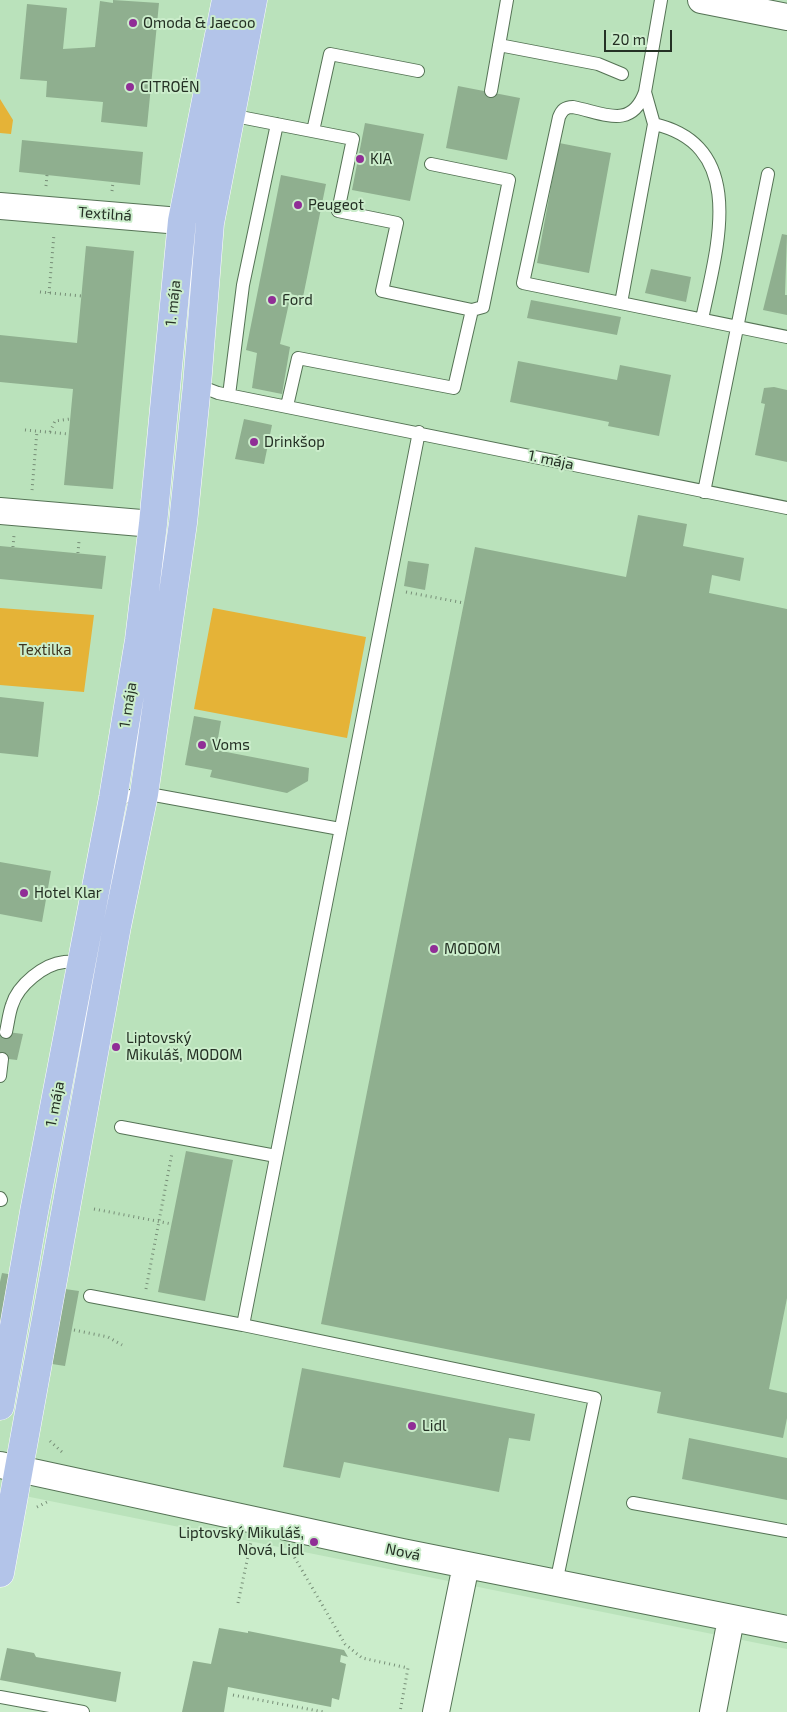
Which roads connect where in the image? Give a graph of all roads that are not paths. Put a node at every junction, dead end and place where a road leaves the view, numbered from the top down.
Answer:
1 (226, 0) edge
2 (508, 0) edge
3 (661, 0) edge
4 (701, 0) edge
5 (244, 6) edge
6 (787, 17) edge
7 (499, 45) junction
8 (418, 71) dead end
9 (622, 74) dead end
10 (491, 90) dead end
11 (645, 92) junction
12 (230, 115) junction
13 (277, 124) junction
14 (654, 124) junction
15 (313, 130) junction
16 (431, 164) dead end
17 (768, 174) dead end
18 (0, 206) edge
19 (182, 221) junction
20 (210, 223) junction
21 (620, 302) junction
22 (472, 310) junction
23 (702, 319) junction
24 (737, 326) junction
25 (787, 337) edge
26 (197, 385) junction
27 (229, 395) junction
28 (287, 406) junction
29 (419, 432) junction
30 (704, 492) junction
31 (787, 508) edge
32 (0, 511) edge
33 (153, 524) junction
34 (144, 794) junction
35 (113, 798) junction
36 (340, 829) junction
37 (81, 964) junction
38 (110, 968) junction
39 (6, 1032) dead end
40 (2, 1059) dead end
41 (0, 1076) edge
42 (121, 1127) dead end
43 (276, 1156) junction
44 (90, 1296) dead end
45 (243, 1325) junction
46 (0, 1406) edge
47 (10, 1467) edge
48 (633, 1502) dead end
49 (787, 1531) edge
50 (466, 1565) junction
51 (0, 1572) edge
52 (556, 1583) junction
53 (731, 1619) junction
54 (787, 1629) edge
55 (0, 1697) edge
56 (83, 1712) edge
57 (436, 1712) edge
58 (712, 1712) edge

1 - 19 main road, 1. mája
2 - 7 lane
3 - 11 lane
4 - 6 street
5 - 12 main road, 1. mája
7 - 9 lane
7 - 10 lane
8 - 15 lane
11 - 14 lane
11 - 21 lane
12 - 13 lane
12 - 20 main road, 1. mája
13 - 15 lane
13 - 27 lane
14 - 21 lane
14 - 23 lane
15 - 22 lane
16 - 22 lane
17 - 24 lane
18 - 19 street, Textilná
19 - 20 street, Textilná
19 - 33 main road, 1. mája
20 - 26 main road, 1. mája
21 - 23 lane
22 - 28 lane
23 - 24 lane
24 - 25 lane
24 - 30 lane
26 - 27 lane, 1. mája
26 - 34 main road, 1. mája
27 - 28 lane, 1. mája
28 - 29 lane, 1. mája
29 - 30 lane, 1. mája
29 - 36 lane
30 - 31 lane, 1. mája
32 - 33 street
33 - 35 main road, 1. mája
34 - 35 lane
34 - 36 lane
34 - 38 main road, 1. mája
35 - 37 main road, 1. mája
36 - 43 lane
37 - 38 lane
37 - 39 lane
37 - 46 main road, 1. mája
38 - 47 main road, 1. mája
40 - 41 lane
42 - 43 lane
43 - 45 lane
44 - 45 lane
45 - 52 lane
47 - 50 street, Nová
47 - 51 main road, 1. mája
48 - 49 lane
50 - 52 street, Nová
50 - 57 street
52 - 53 street, Nová
53 - 54 street, Nová
53 - 58 street
55 - 56 lane

